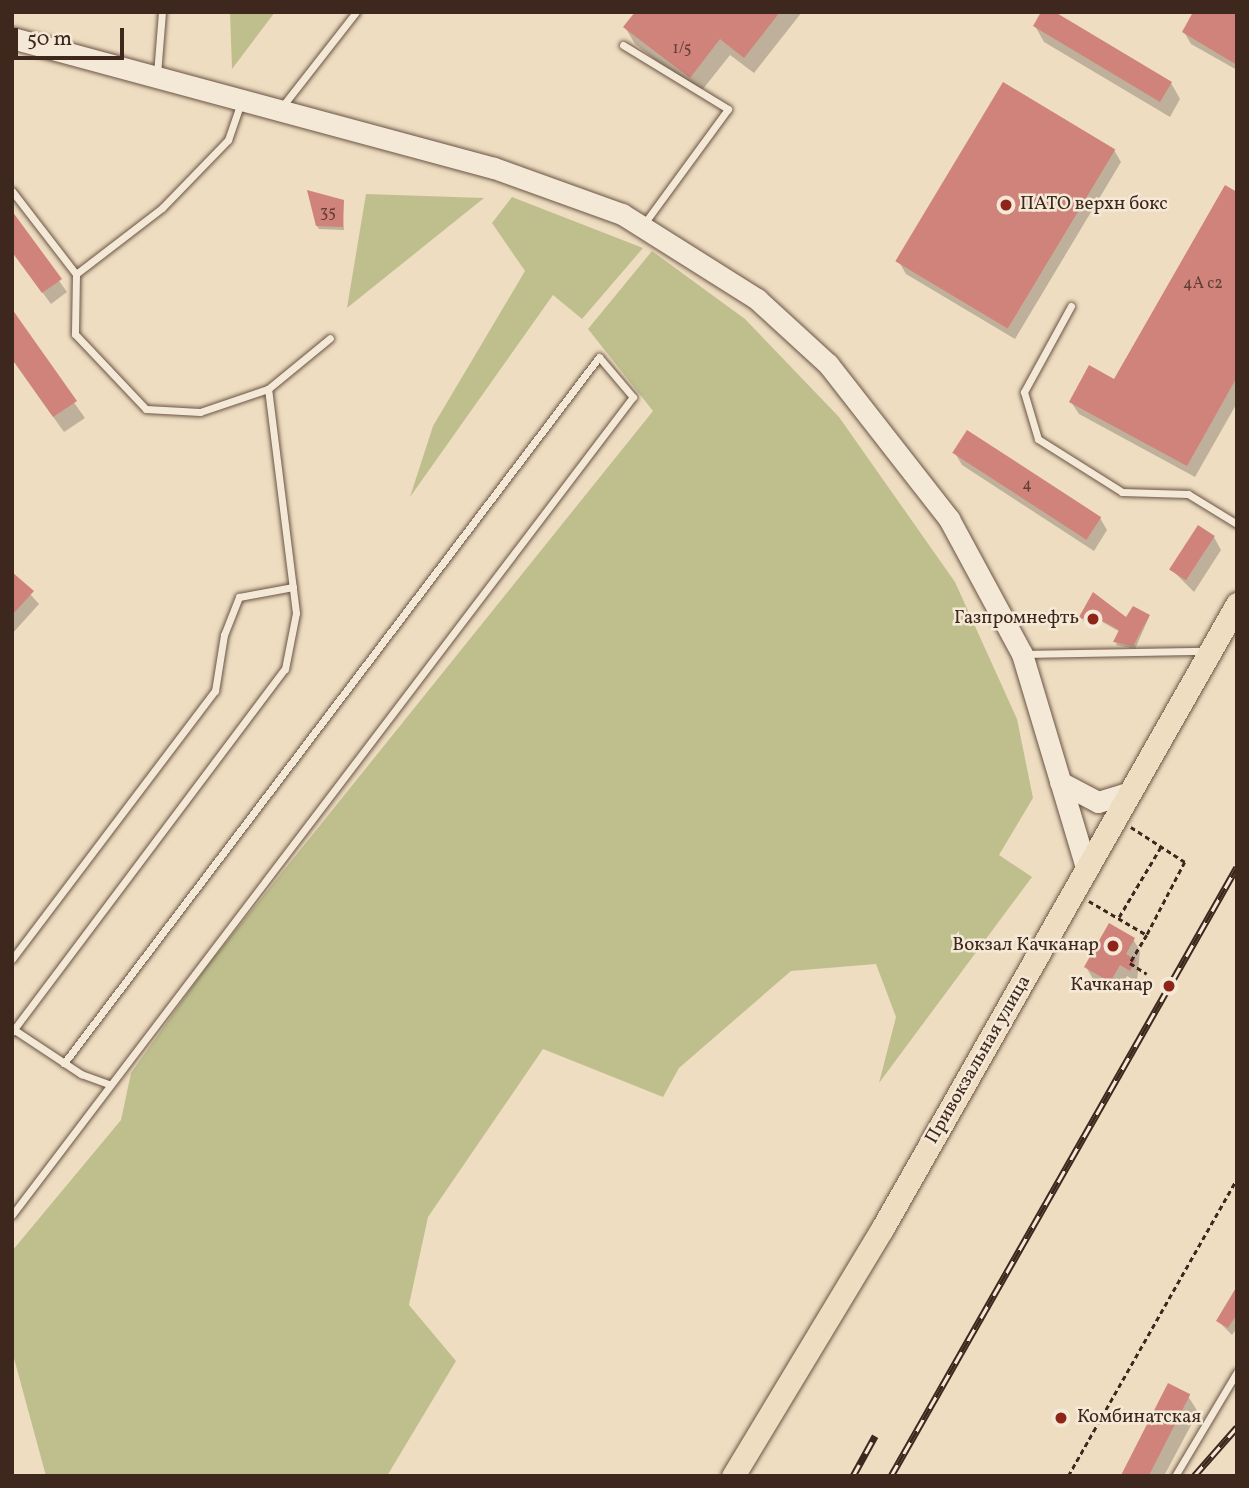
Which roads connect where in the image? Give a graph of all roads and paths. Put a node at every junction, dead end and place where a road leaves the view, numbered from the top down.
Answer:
1 (162, 12) edge
2 (356, 12) edge
3 (12, 38) edge
4 (623, 45) dead end
5 (157, 77) junction
6 (243, 99) junction
7 (280, 109) junction
8 (12, 191) edge
9 (643, 225) junction
10 (76, 274) junction
11 (1071, 306) dead end
12 (330, 338) dead end
13 (268, 389) junction
14 (1237, 524) edge
15 (293, 587) junction
16 (1237, 604) edge
17 (1210, 651) junction
18 (1022, 654) junction
19 (1060, 782) junction
20 (1131, 792) junction
21 (1125, 824) dead end
22 (1162, 844) junction
23 (1087, 870) junction
24 (1074, 894) junction
25 (1119, 917) junction
26 (1147, 935) junction
27 (12, 959) edge
28 (1147, 974) dead end
29 (13, 1030) edge
30 (64, 1063) junction
31 (108, 1084) junction
32 (1237, 1178) edge
33 (12, 1215) edge
34 (1237, 1372) edge
35 (733, 1476) edge
36 (1068, 1476) edge
37 (1175, 1476) edge

1 - 5 lane
2 - 7 lane
3 - 5 street
4 - 9 lane
5 - 6 street
6 - 7 street
6 - 10 lane
7 - 9 street
8 - 10 lane
9 - 18 street
10 - 13 lane
11 - 14 lane
12 - 13 lane
13 - 15 lane
15 - 27 lane
15 - 29 lane
16 - 17 main road, Привокзальная улица
17 - 18 lane
17 - 20 main road, Привокзальная улица
18 - 19 street
19 - 20 street
19 - 23 street
20 - 23 main road, Привокзальная улица
21 - 22 path
22 - 25 path
22 - 26 path
23 - 24 main road, Привокзальная улица
24 - 25 path
24 - 35 main road, Привокзальная улица
25 - 26 path
26 - 28 path
29 - 30 lane
30 - 31 lane
30 - 31 lane
31 - 33 lane
32 - 36 path
34 - 37 lane

